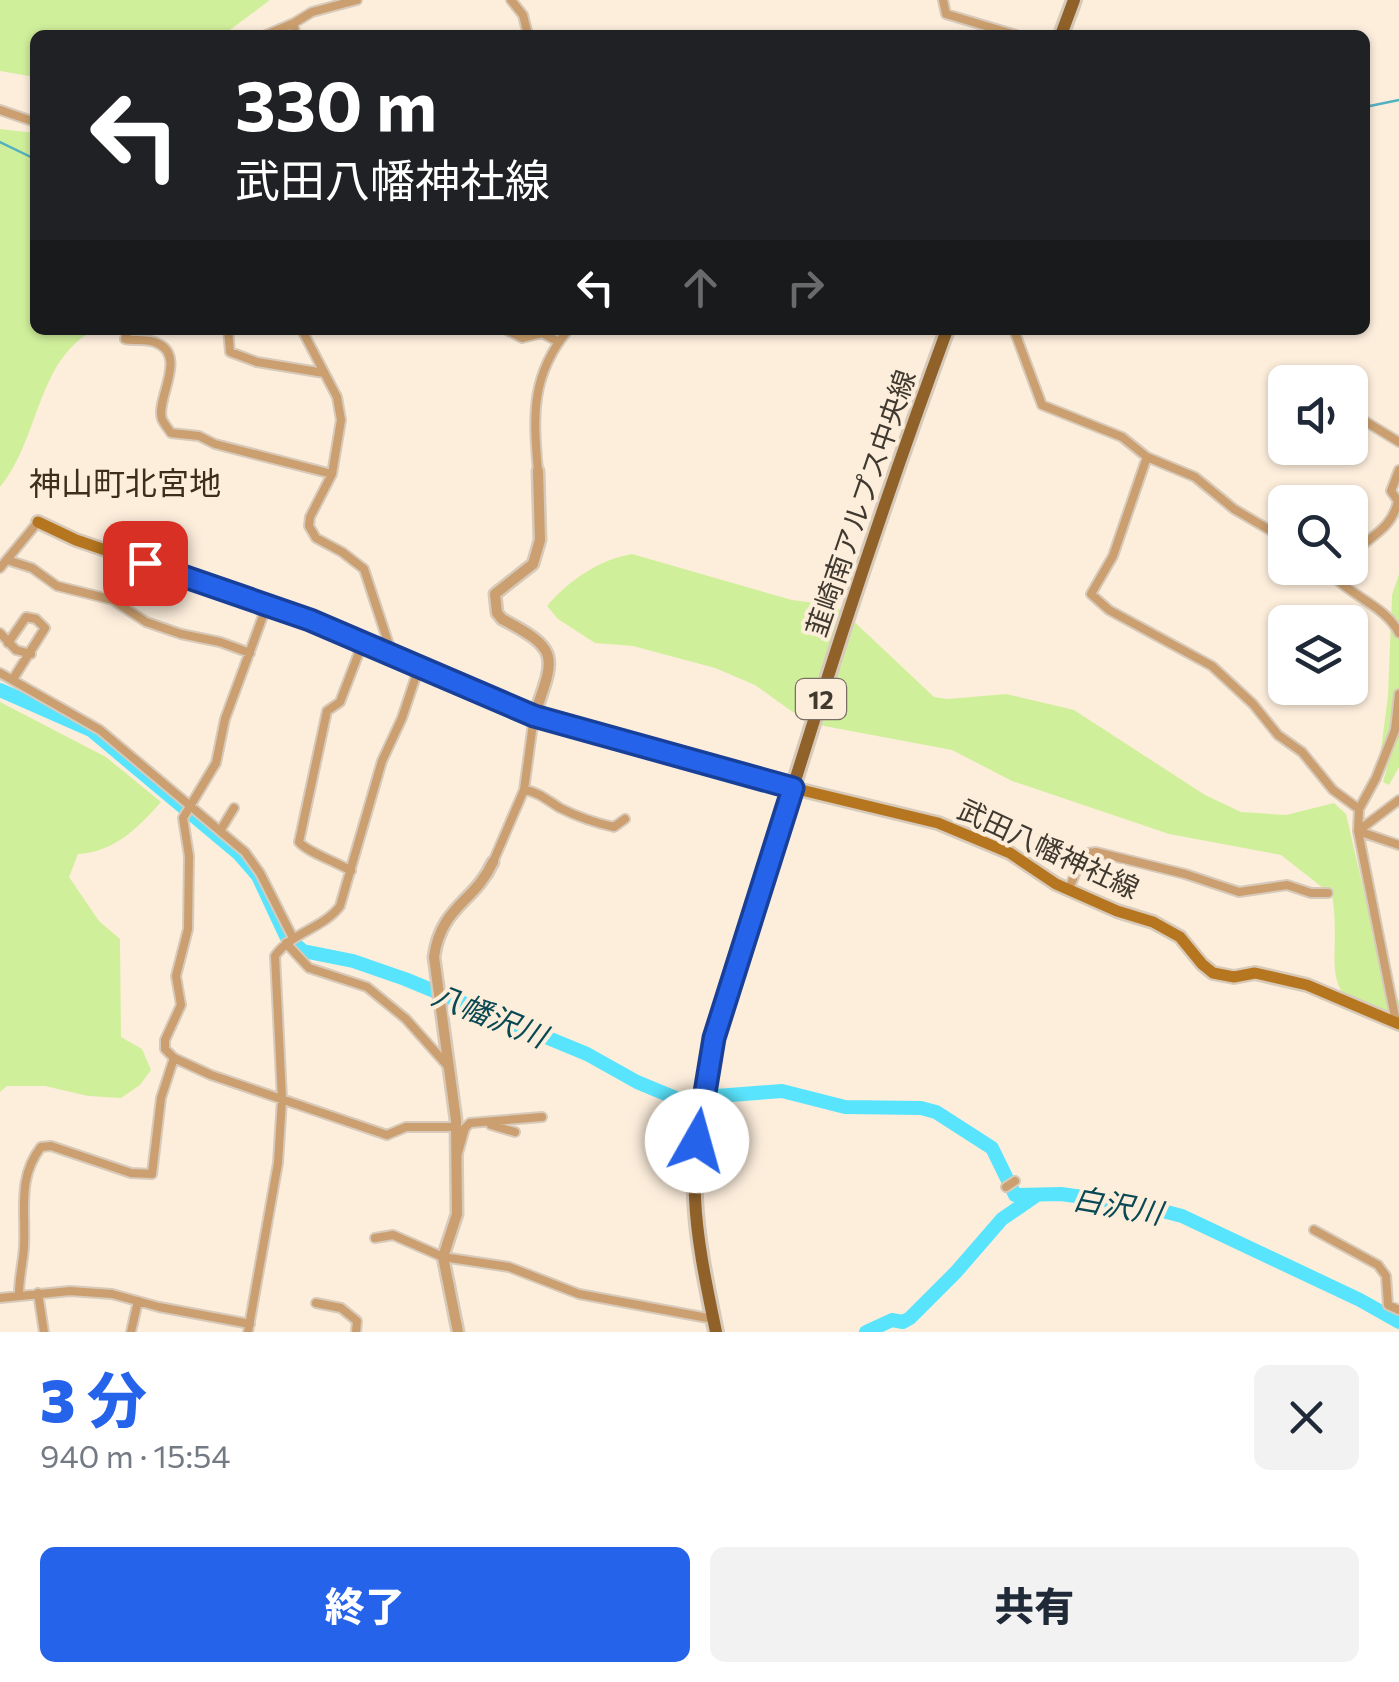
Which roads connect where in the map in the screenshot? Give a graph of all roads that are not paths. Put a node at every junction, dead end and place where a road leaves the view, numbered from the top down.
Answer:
1 (357, 0) edge
2 (511, 0) edge
3 (943, 0) edge
4 (1074, 0) edge
5 (294, 22) junction
6 (277, 30) edge
7 (295, 30) edge
8 (527, 30) edge
9 (999, 30) edge
10 (1063, 30) edge
11 (0, 110) edge
12 (30, 120) edge
13 (126, 335) edge
14 (228, 335) edge
15 (305, 335) edge
16 (546, 335) edge
17 (564, 335) edge
18 (945, 335) edge
19 (1016, 335) edge
20 (559, 342) junction
21 (324, 373) junction
22 (1368, 423) edge
23 (1399, 442) edge
24 (1147, 456) junction
25 (1399, 470) edge
26 (538, 471) joint
27 (332, 474) junction
28 (38, 522) joint
29 (1268, 529) edge
30 (1368, 542) edge
31 (7, 560) junction
32 (0, 568) edge
33 (1343, 585) edge
34 (268, 605) junction
35 (1399, 632) edge
36 (0, 633) edge
37 (363, 642) junction
38 (8, 643) junction
39 (31, 654) junction
40 (250, 654) junction
41 (392, 654) junction
42 (419, 667) junction
43 (0, 673) edge
44 (13, 679) junction
45 (1399, 694) edge
46 (534, 716) junction
47 (793, 788) junction
48 (524, 790) junction
49 (1399, 800) edge
50 (234, 808) dead end
51 (1359, 809) junction
52 (189, 810) junction
53 (625, 818) dead end
54 (1358, 830) junction
55 (220, 831) junction
56 (1399, 845) edge
57 (494, 862) joint
58 (352, 871) junction
59 (1068, 890) junction
60 (1328, 894) dead end
61 (289, 941) junction
62 (1398, 1023) edge
63 (174, 1058) junction
64 (446, 1064) junction
65 (282, 1099) junction
66 (542, 1117) dead end
67 (482, 1122) junction
68 (456, 1127) junction
69 (515, 1132) dead end
70 (458, 1153) junction
71 (1015, 1181) dead end
72 (1006, 1187) dead end
73 (1314, 1230) dead end
74 (375, 1238) dead end
75 (444, 1257) junction
76 (38, 1293) junction
77 (19, 1294) junction
78 (0, 1298) edge
79 (138, 1300) junction
80 (316, 1304) dead end
81 (1399, 1310) edge
82 (714, 1326) edge
83 (249, 1328) edge
84 (44, 1332) edge
85 (131, 1332) edge
86 (356, 1332) edge
87 (458, 1332) edge

1 - 5 street
2 - 8 street
3 - 9 street
4 - 10 main road
5 - 6 street
5 - 7 street
11 - 12 street
13 - 27 street
14 - 21 street
15 - 21 street
16 - 20 street
17 - 20 street
18 - 47 main road, 韮崎南アルプス中央線 / 12
19 - 24 street
20 - 26 street
21 - 27 street
22 - 23 street
24 - 29 street
24 - 51 street
25 - 30 street
26 - 46 street
27 - 41 street
28 - 31 street
28 - 34 main road, 武田八幡神社線
31 - 32 street
31 - 40 street
33 - 35 street
34 - 37 main road, 武田八幡神社線
34 - 40 street
36 - 38 street
37 - 41 main road, 武田八幡神社線
37 - 58 street
38 - 39 street
38 - 39 street
39 - 44 street
40 - 52 street
41 - 42 main road, 武田八幡神社線
42 - 46 main road, 武田八幡神社線
42 - 58 street
43 - 44 street
44 - 52 street
45 - 51 street
46 - 47 main road, 武田八幡神社線
46 - 48 street
47 - 59 main road, 武田八幡神社線
47 - 82 main road, 韮崎南アルプス中央線 / 12
48 - 53 street
48 - 57 street
49 - 54 street
50 - 55 street
51 - 54 street
52 - 55 street
52 - 63 street
54 - 56 street
54 - 62 street
55 - 61 street
57 - 64 street
58 - 61 street
59 - 60 street
59 - 62 main road, 武田八幡神社線
61 - 64 street
61 - 65 street
63 - 65 street
63 - 77 street
64 - 68 street
65 - 68 street
65 - 83 street
66 - 67 street
67 - 69 street
67 - 70 street
68 - 70 street
70 - 75 street
71 - 72 street
73 - 81 street
74 - 75 street
75 - 82 street
75 - 87 street
76 - 77 street
76 - 79 street
76 - 84 street
77 - 78 street
79 - 83 street
79 - 85 street
80 - 86 street

